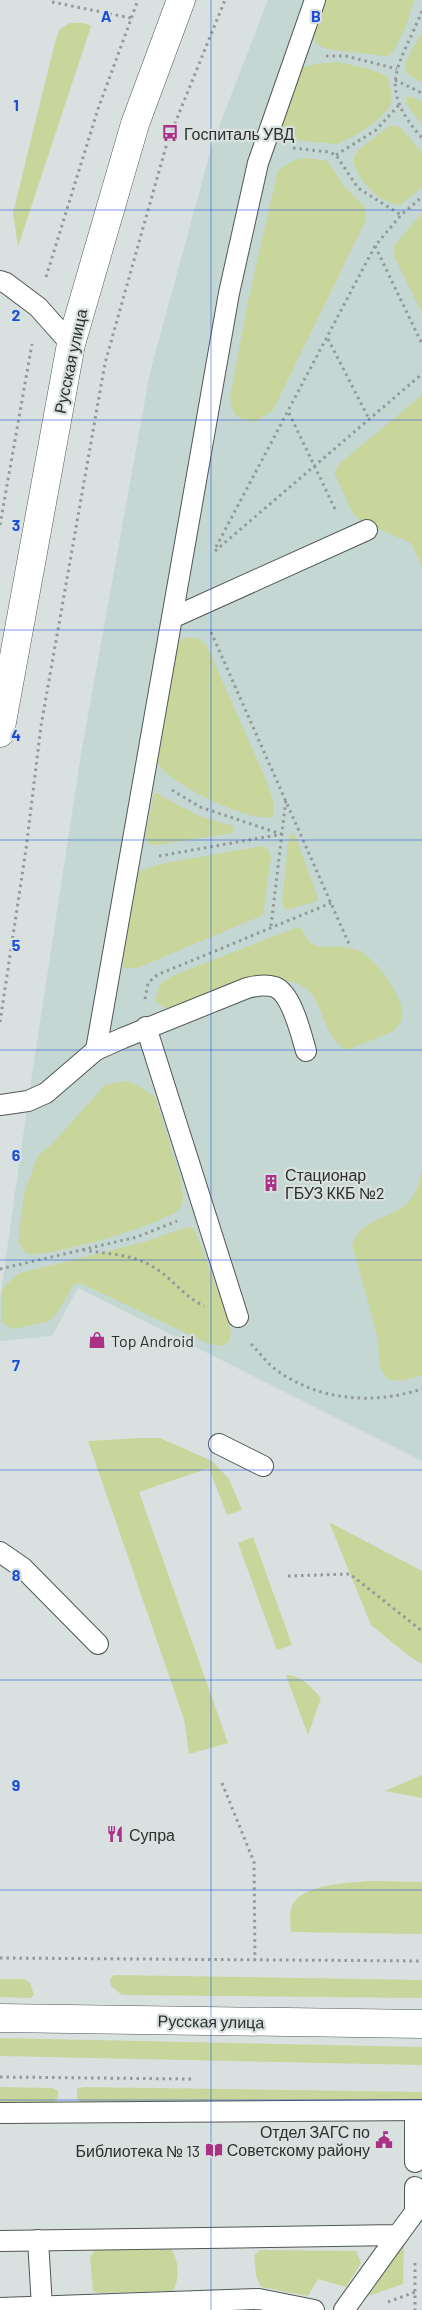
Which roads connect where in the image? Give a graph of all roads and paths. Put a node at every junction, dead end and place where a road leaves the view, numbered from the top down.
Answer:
1 (181, 0) edge
2 (225, 0) edge
3 (315, 0) edge
4 (52, 2) dead end
5 (422, 11) edge
6 (131, 18) dead end
7 (292, 63) junction
8 (397, 69) junction
9 (395, 80) junction
10 (422, 93) edge
11 (399, 105) junction
12 (422, 138) edge
13 (265, 145) junction
14 (336, 155) junction
15 (422, 197) edge
16 (401, 215) junction
17 (374, 246) junction
18 (0, 281) edge
19 (327, 338) junction
20 (71, 344) junction
21 (422, 344) edge
22 (422, 374) edge
23 (288, 412) junction
24 (369, 419) junction
25 (315, 465) junction
26 (333, 506) dead end
27 (367, 530) dead end
28 (200, 606) junction
29 (172, 618) junction
30 (0, 733) edge
31 (146, 769) junction
32 (286, 798) junction
33 (282, 834) junction
34 (129, 861) junction
35 (331, 902) junction
36 (272, 926) junction
37 (349, 944) dead end
38 (0, 1022) edge
39 (146, 1027) junction
40 (96, 1050) junction
41 (306, 1050) dead end
42 (0, 1105) edge
43 (204, 1211) junction
44 (83, 1250) junction
45 (0, 1269) edge
46 (238, 1318) junction
47 (422, 1389) edge
48 (219, 1444) dead end
49 (263, 1466) dead end
50 (0, 1552) edge
51 (288, 1576) dead end
52 (422, 1631) edge
53 (98, 1644) dead end
54 (222, 1783) dead end
55 (0, 1958) edge
56 (255, 1960) junction
57 (422, 1961) edge
58 (0, 2018) edge
59 (422, 2024) edge
60 (419, 2110) edge
61 (0, 2112) edge
62 (415, 2162) dead end
63 (415, 2187) dead end
64 (398, 2235) junction
65 (38, 2240) junction
66 (0, 2241) edge
67 (42, 2307) junction
68 (117, 2307) edge
69 (0, 2308) edge
70 (314, 2310) edge
71 (344, 2310) edge

1 - 20 street, Русская улица
2 - 38 path
3 - 7 lane
4 - 6 path
5 - 8 path
7 - 8 path
7 - 13 lane
8 - 9 path
9 - 10 path
9 - 11 path
11 - 12 path
11 - 14 path
13 - 14 path
13 - 29 lane
14 - 16 path
15 - 16 path
16 - 17 path
17 - 19 path
17 - 21 path
18 - 20 lane
19 - 23 path
19 - 24 path
20 - 30 street, Русская улица
22 - 24 path
23 - 25 path
23 - 25 path
24 - 25 path
25 - 26 path
27 - 28 lane
28 - 29 lane
28 - 32 path
29 - 31 lane
31 - 33 path
31 - 34 lane
32 - 33 path
32 - 35 path
33 - 34 path
33 - 36 path
34 - 40 lane
35 - 36 path
35 - 37 path
36 - 39 path
39 - 40 lane
39 - 41 lane
39 - 43 lane
40 - 42 lane
43 - 44 path
43 - 46 lane
44 - 45 path
44 - 46 path
46 - 47 path
48 - 49 lane
50 - 53 lane
51 - 52 path
54 - 56 path
55 - 56 path
56 - 57 path
58 - 59 street, Русская улица
60 - 61 lane
60 - 62 lane
63 - 64 lane
64 - 65 lane
64 - 71 lane
65 - 66 lane
65 - 67 lane
67 - 68 lane
67 - 69 lane
68 - 70 lane

